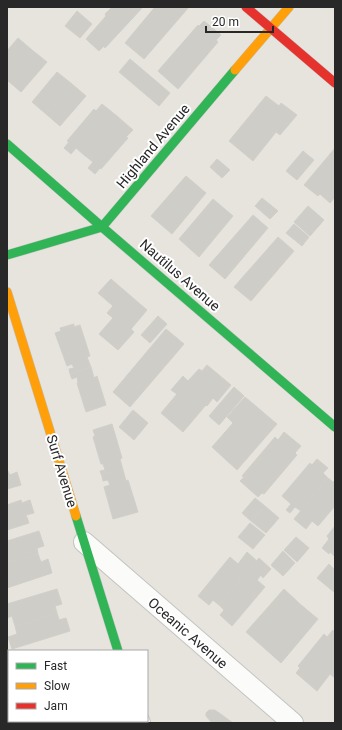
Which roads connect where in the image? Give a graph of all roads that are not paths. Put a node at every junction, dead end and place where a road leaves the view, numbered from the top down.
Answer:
1 (246, 7) edge
2 (289, 7) edge
3 (271, 28) junction
4 (335, 83) edge
5 (7, 144) edge
6 (102, 227) junction
7 (7, 255) edge
8 (7, 292) edge
9 (335, 427) edge
10 (84, 542) junction
11 (118, 650) edge
12 (293, 723) edge

1 - 3 street
2 - 3 street, Highland Avenue
3 - 4 street
3 - 6 street, Highland Avenue
5 - 6 street, Nautilus Avenue
6 - 7 street
6 - 9 street, Nautilus Avenue
8 - 10 street, Surf Avenue
10 - 11 street, Surf Avenue
10 - 12 street, Oceanic Avenue

